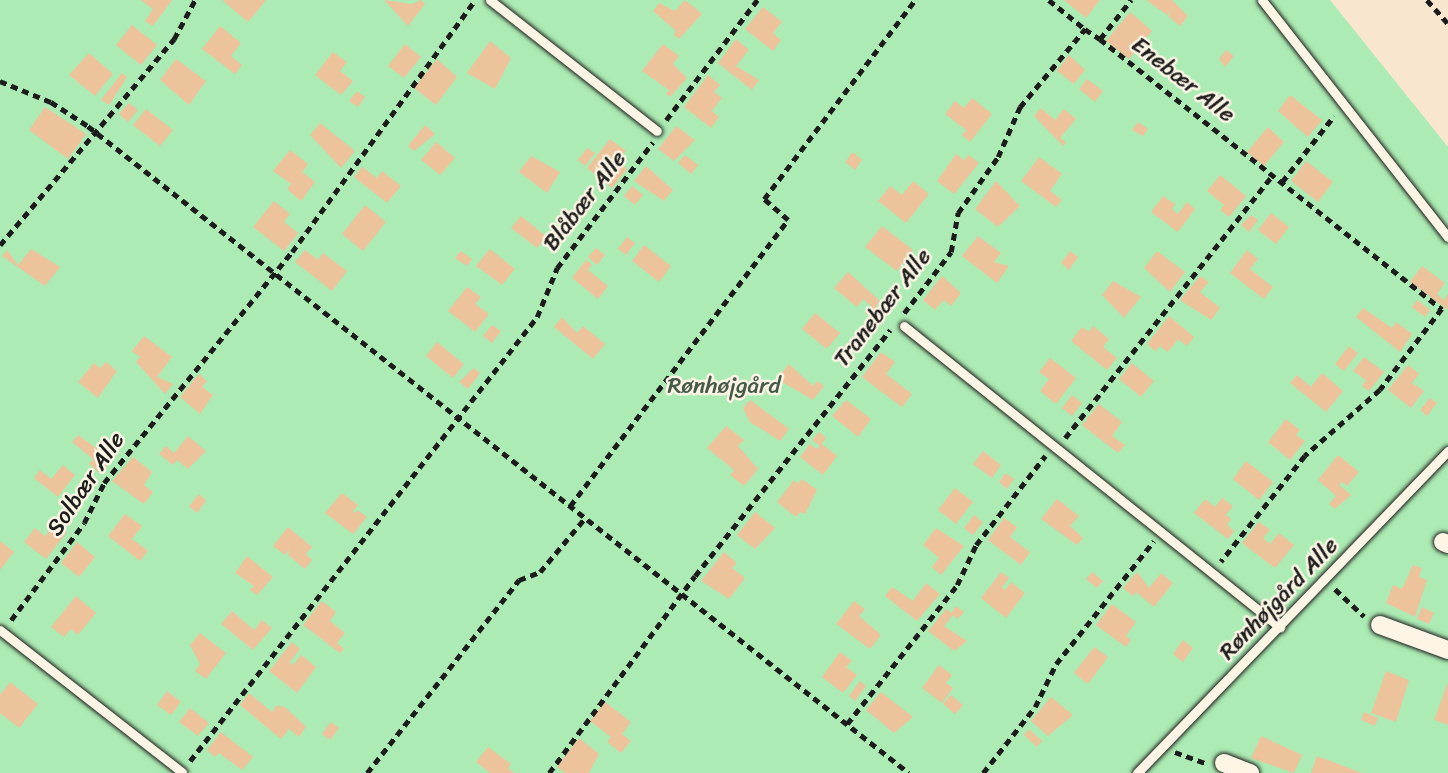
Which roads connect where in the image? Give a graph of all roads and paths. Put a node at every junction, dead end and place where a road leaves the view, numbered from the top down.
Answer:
1 (195, 0) edge
2 (475, 0) edge
3 (490, 0) edge
4 (757, 0) edge
5 (915, 0) edge
6 (1049, 0) edge
7 (1131, 0) edge
8 (1262, 0) edge
9 (1427, 0) edge
10 (1448, 23) edge
11 (1085, 29) junction
12 (1100, 39) junction
13 (0, 81) edge
14 (1344, 104) junction
15 (657, 131) junction
16 (97, 133) junction
17 (1273, 175) junction
18 (1282, 182) junction
19 (1448, 237) edge
20 (0, 245) edge
21 (274, 273) junction
22 (904, 326) dead end
23 (456, 416) junction
24 (1056, 445) junction
25 (1448, 451) edge
26 (570, 506) junction
27 (585, 518) junction
28 (1163, 530) junction
29 (1214, 571) junction
30 (1326, 578) junction
31 (681, 594) junction
32 (1380, 625) joint
33 (1280, 627) junction
34 (1, 631) edge
35 (1448, 650) edge
36 (847, 724) junction
37 (1163, 746) junction
38 (1224, 763) joint
39 (182, 772) edge
40 (368, 773) edge
41 (549, 773) edge
42 (909, 773) edge
43 (983, 773) edge
44 (1137, 773) edge
45 (1250, 773) edge

1 - 16 path
2 - 21 path, Solbær Alle
3 - 15 lane
4 - 15 path, Blåbær Alle
5 - 26 path
6 - 11 path
7 - 12 path, Enebær Alle
8 - 14 lane
9 - 10 path
11 - 12 path
11 - 31 path, Tranebær Alle
12 - 17 path, Enebær Alle
13 - 16 path
14 - 18 path
14 - 19 lane
15 - 23 path, Blåbær Alle
16 - 20 path
16 - 21 path
17 - 18 path, Enebær Alle
17 - 24 path
18 - 29 path, Enebær Alle
21 - 23 path
21 - 34 path, Solbær Alle
22 - 24 lane, Tranebær Alle
23 - 26 path
23 - 39 path, Blåbær Alle
24 - 28 lane, Tranebær Alle
24 - 36 path
25 - 30 lane, Rønhøjgård Alle
26 - 27 path
27 - 31 path
27 - 40 path
28 - 29 lane, Tranebær Alle
28 - 43 path
29 - 33 lane, Tranebær Alle
30 - 32 path
30 - 33 lane, Rønhøjgård Alle
31 - 36 path
31 - 41 path, Tranebær Alle
32 - 35 street
33 - 37 lane, Rønhøjgård Alle
34 - 39 lane
36 - 42 path
37 - 38 path
37 - 44 lane, Rønhøjgård Alle
38 - 45 street

